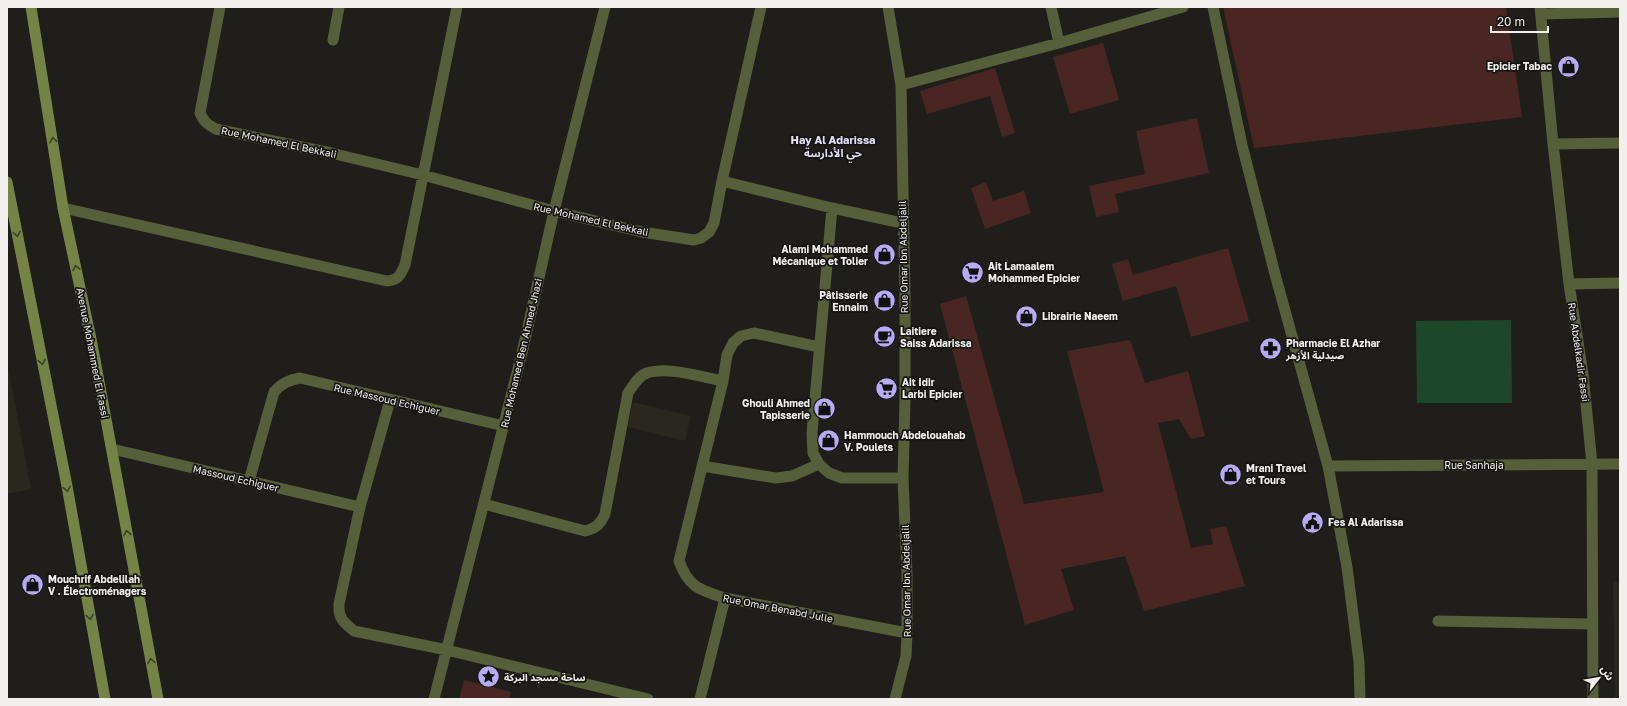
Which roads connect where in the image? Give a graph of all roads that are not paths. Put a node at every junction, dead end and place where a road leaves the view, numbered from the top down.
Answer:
1 (31, 7) edge
2 (220, 7) edge
3 (339, 7) edge
4 (457, 7) edge
5 (605, 7) edge
6 (761, 7) edge
7 (888, 7) edge
8 (1050, 7) edge
9 (1183, 7) edge
10 (1213, 7) edge
11 (1540, 10) edge
12 (1620, 12) edge
13 (333, 40) dead end
14 (1059, 43) junction
15 (901, 85) junction
16 (1620, 143) edge
17 (1553, 144) junction
18 (423, 175) junction
19 (722, 181) junction
20 (7, 182) edge
21 (63, 208) junction
22 (832, 208) junction
23 (554, 211) junction
24 (902, 223) junction
25 (1620, 283) edge
26 (1569, 284) junction
27 (819, 347) junction
28 (723, 381) junction
29 (390, 400) junction
30 (504, 426) junction
31 (112, 449) junction
32 (819, 464) junction
33 (1592, 464) junction
34 (1620, 464) edge
35 (702, 466) junction
36 (1328, 466) junction
37 (903, 478) junction
38 (249, 481) junction
39 (484, 504) junction
40 (360, 507) junction
41 (725, 598) junction
42 (1438, 621) dead end
43 (1592, 624) junction
44 (907, 633) junction
45 (447, 650) junction
46 (103, 699) edge
47 (158, 699) edge
48 (434, 699) edge
49 (648, 699) edge
50 (700, 699) edge
51 (895, 699) edge
52 (1360, 699) edge
53 (1593, 699) edge

21 -> 1 main road, Avenue Mohammed El Fassi
2 - 18 street, Rue Mohamed El Bekkali
3 - 13 street
4 - 18 street
5 - 23 street, Rue Mohamed Ben Ahmed Jhazi
6 - 19 street, Rue Mohamed El Bekkali
7 - 15 street, Rue Omar Ibn Abdeljalil
8 - 14 street
9 - 14 street
10 - 36 street
11 - 12 street
11 - 17 street, Rue Abdelkadir Fassi
14 - 15 street
15 - 24 street, Rue Omar Ibn Abdeljalil
16 - 17 street
17 - 26 street, Rue Abdelkadir Fassi
18 - 21 street
18 - 23 street, Rue Mohamed El Bekkali
19 - 22 street
19 - 23 street, Rue Mohamed El Bekkali
20 -> 46 main road
31 -> 21 main road, Avenue Mohammed El Fassi
22 - 24 street
22 - 27 street
23 - 30 street, Rue Mohamed Ben Ahmed Jhazi
24 - 37 street, Rue Omar Ibn Abdeljalil
25 - 26 street
26 - 33 street, Rue Abdelkadir Fassi
27 - 28 street, Rue Omar Benabd Julle
27 - 32 street
28 - 35 street, Rue Omar Benabd Julle
28 - 39 street
29 - 30 street, Rue Massoud Echiguer
29 - 38 street, Rue Massoud Echiguer
29 - 40 street
30 - 39 street, Rue Mohamed Ben Ahmed Jhazi
31 - 38 street, Massoud Echiguer
47 -> 31 main road, Avenue Mohammed El Fassi
32 - 35 street
32 - 37 street
33 - 34 street, Rue Sanhaja
33 - 36 street, Rue Sanhaja
33 - 43 street, Rue Abdelkadir Fassi
35 - 41 street, Rue Omar Benabd Julle
36 - 52 street
37 - 44 street, Rue Omar Ibn Abdeljalil
38 - 40 street, Massoud Echiguer
39 - 45 street, Rue Mohamed Ben Ahmed Jhazi
40 - 45 street
41 - 44 street, Rue Omar Benabd Julle
41 - 50 street
42 - 43 street
43 - 53 street, Rue Abdelkadir Fassi
44 - 51 street, Rue Omar Ibn Abdeljalil
45 - 48 street, Rue Mohamed Ben Ahmed Jhazi
45 - 49 street

